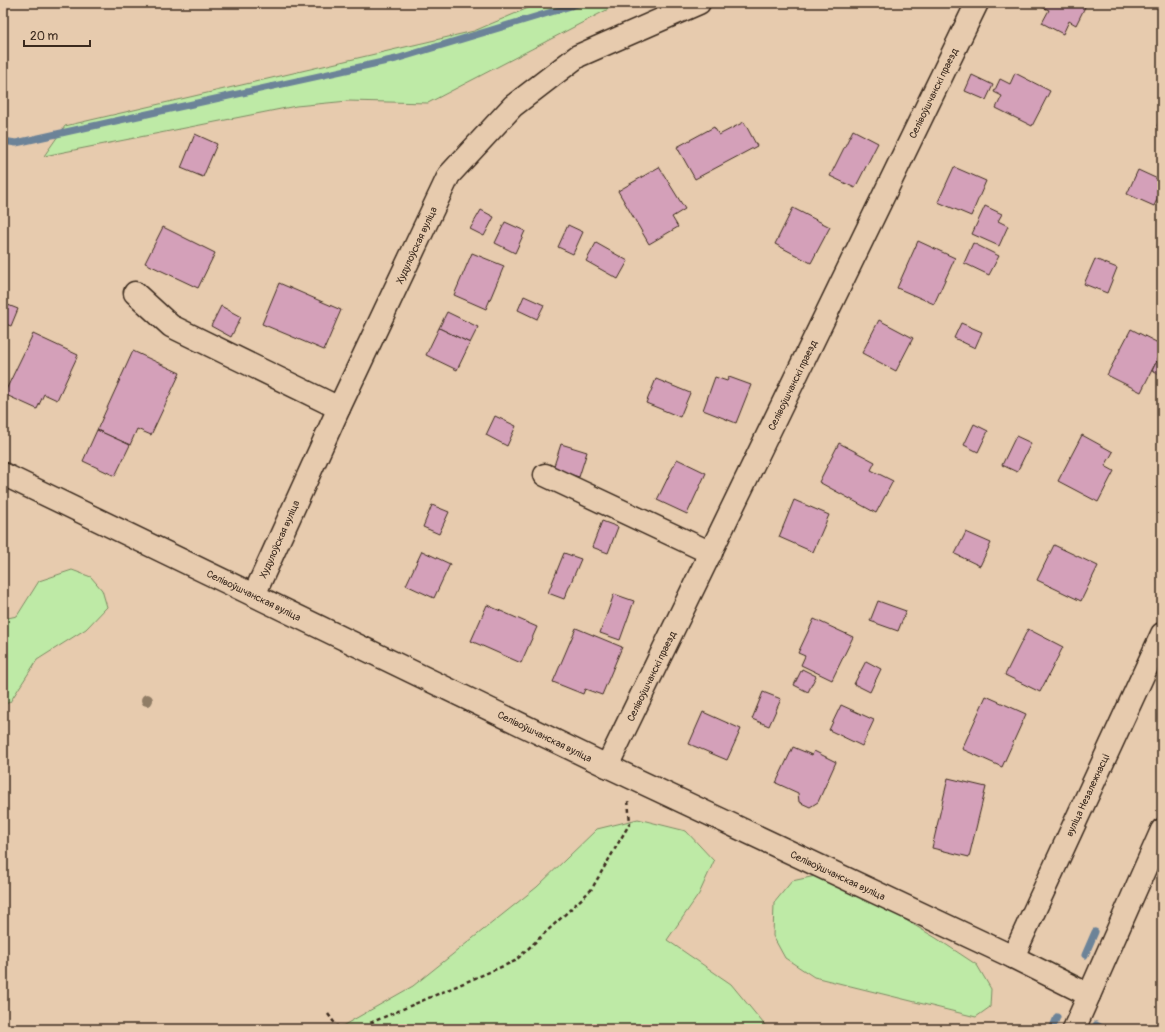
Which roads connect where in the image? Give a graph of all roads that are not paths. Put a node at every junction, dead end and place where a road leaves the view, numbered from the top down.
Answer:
1 (699, 3) edge
2 (977, 3) edge
3 (135, 293) dead end
4 (339, 408) junction
5 (3, 474) edge
6 (545, 475) dead end
7 (710, 553) junction
8 (254, 595) junction
9 (1162, 634) edge
10 (616, 770) junction
11 (1162, 830) edge
12 (1013, 957) junction
13 (1089, 995) junction
14 (1074, 1029) edge

1 - 4 street, Худулоўская вуліца
2 - 7 street, Селівоўшчанскі праезд
3 - 4 street
4 - 8 street, Худулоўская вуліца
5 - 8 street, Селівоўшчанская вуліца
6 - 7 street
7 - 10 street, Селівоўшчанскі праезд
8 - 10 street, Селівоўшчанская вуліца
9 - 12 street, вуліца Незалежнасці
10 - 12 street, Селівоўшчанская вуліца
11 - 13 street
12 - 13 street, Селівоўшчанская вуліца
13 - 14 street

